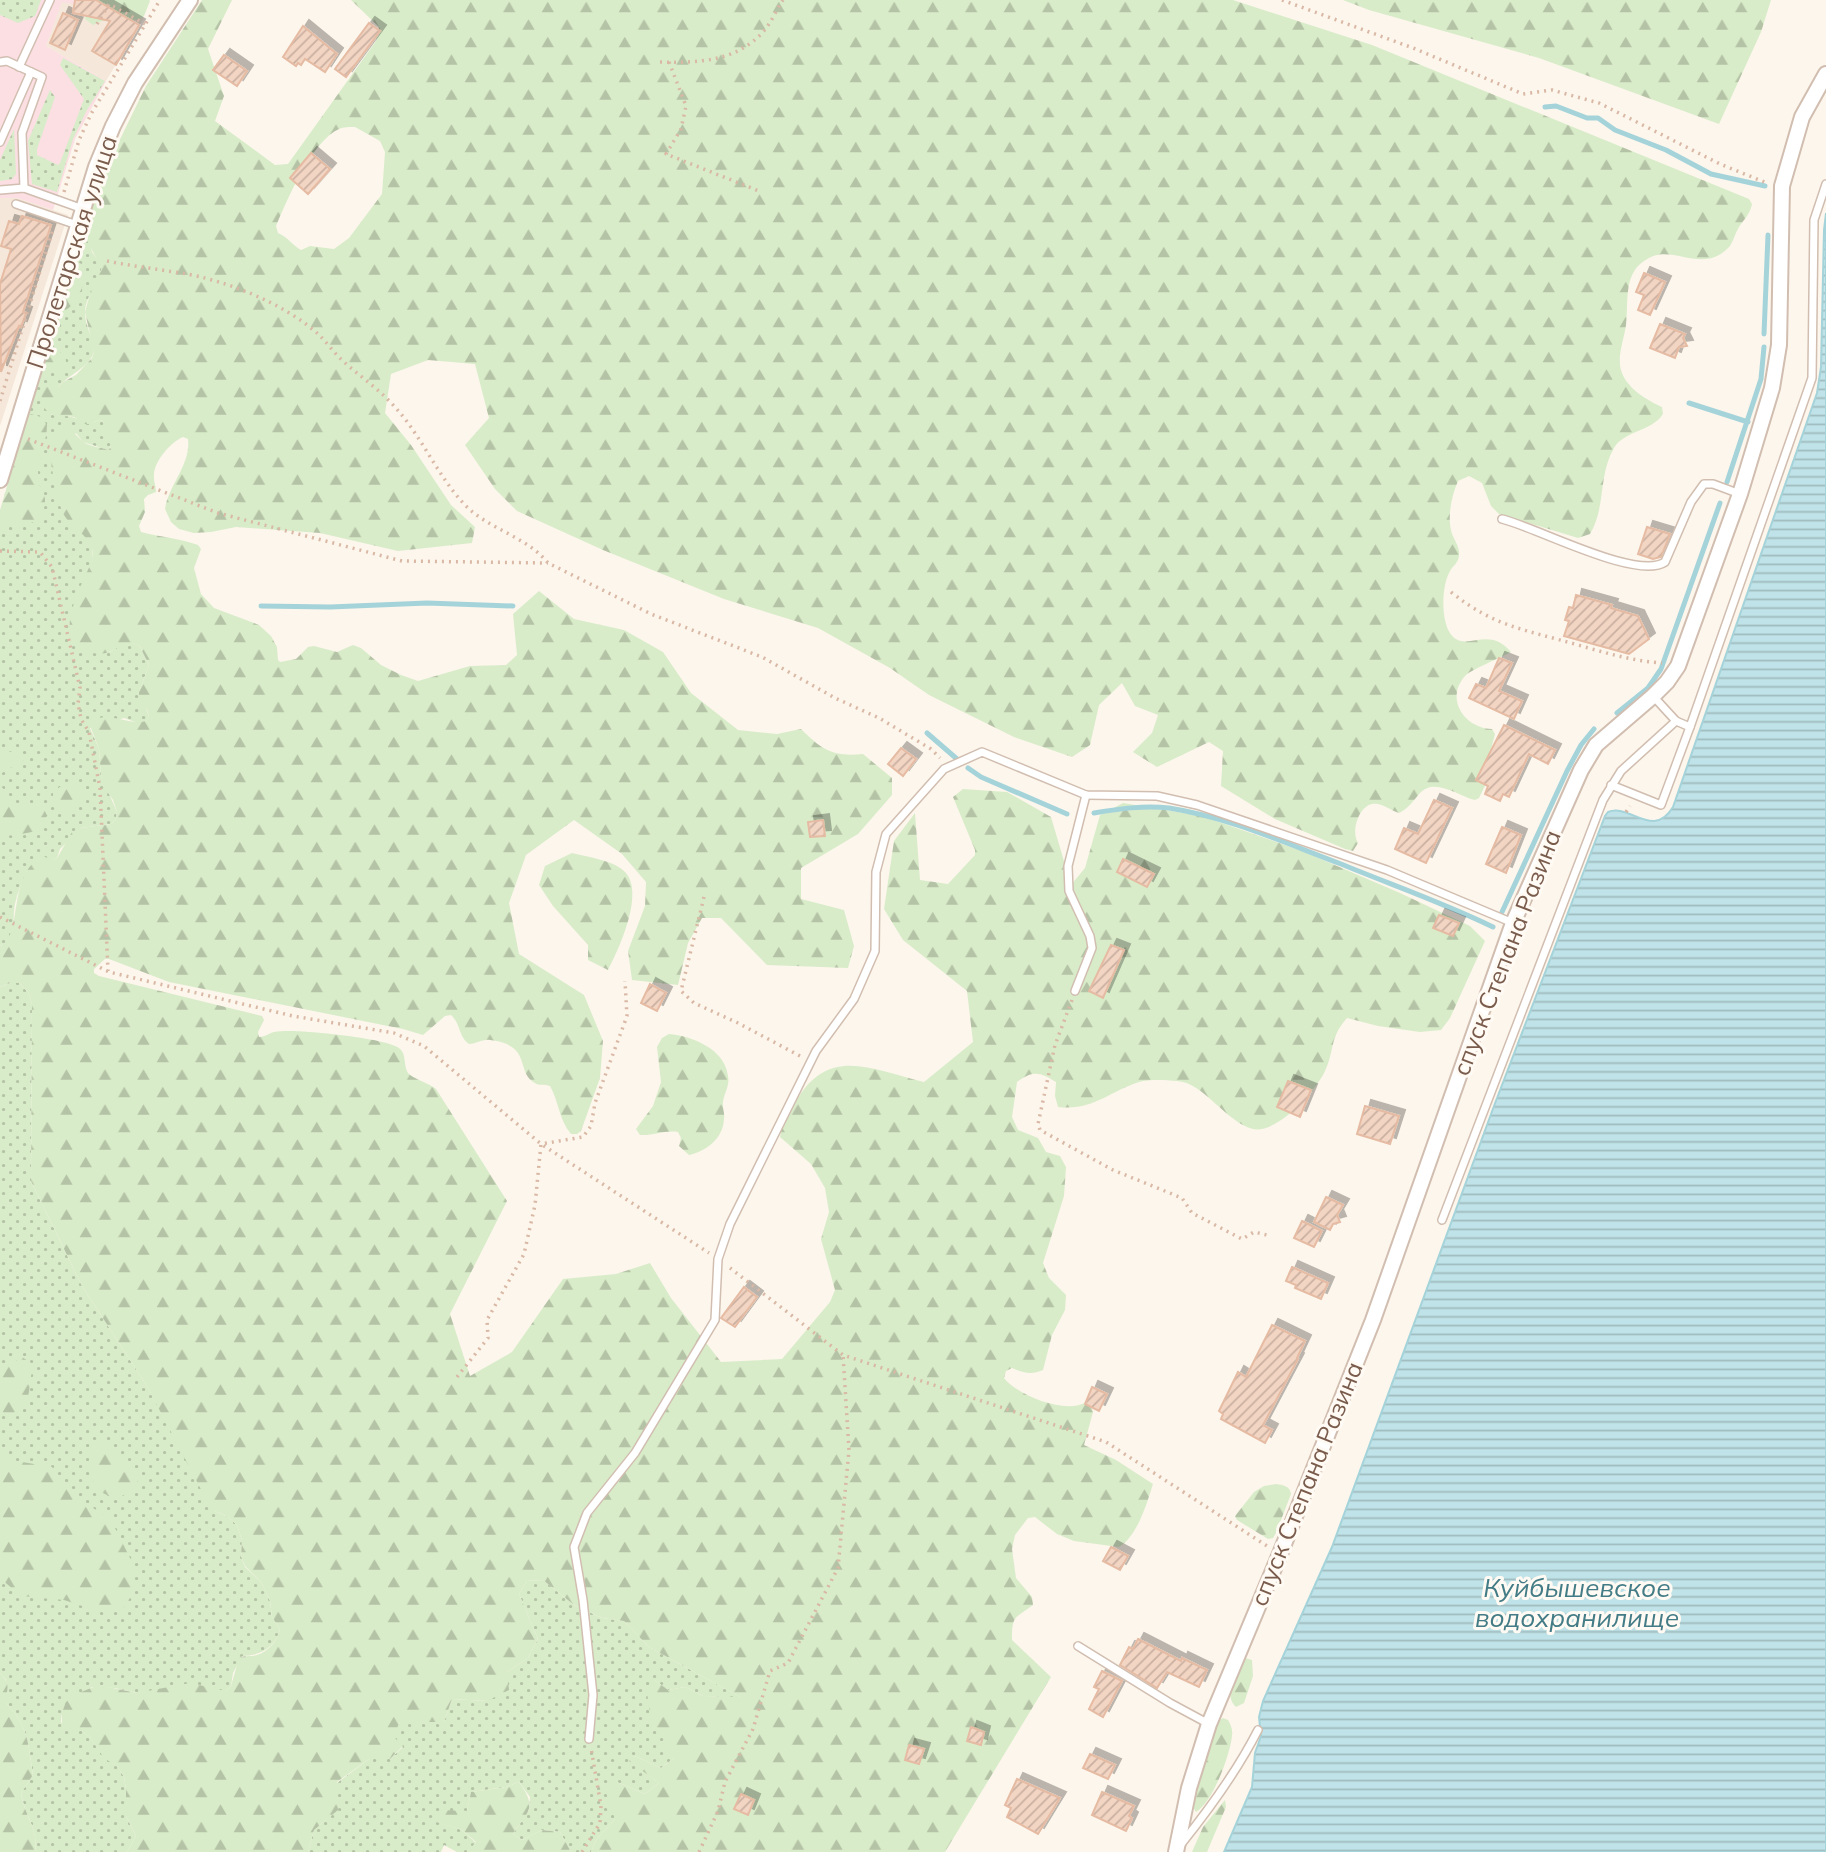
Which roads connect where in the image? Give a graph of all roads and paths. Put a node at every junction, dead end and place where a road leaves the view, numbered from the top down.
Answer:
1 (50, 0) edge
2 (190, 0) edge
3 (783, 0) edge
4 (1282, 0) edge
5 (97, 24) dead end
6 (145, 24) dead end
7 (0, 62) edge
8 (660, 62) dead end
9 (669, 62) junction
10 (19, 67) junction
11 (31, 72) junction
12 (1826, 74) edge
13 (0, 142) edge
14 (1826, 184) edge
15 (1782, 186) junction
16 (24, 188) junction
17 (0, 190) edge
18 (759, 191) dead end
19 (16, 204) dead end
20 (83, 209) junction
21 (78, 226) junction
22 (107, 261) dead end
23 (14, 433) junction
24 (4, 449) edge
25 (0, 480) edge
26 (1740, 494) junction
27 (1502, 519) dead end
28 (0, 551) edge
29 (548, 563) junction
30 (1451, 592) dead end
31 (1678, 666) junction
32 (1653, 696) junction
33 (1676, 721) junction
34 (1690, 727) junction
35 (948, 767) junction
36 (1611, 785) junction
37 (1086, 795) junction
38 (704, 897) dead end
39 (0, 918) edge
40 (1513, 923) junction
41 (108, 972) junction
42 (625, 981) dead end
43 (1075, 991) joint
44 (810, 1062) junction
45 (541, 1144) junction
46 (1442, 1220) dead end
47 (1267, 1235) dead end
48 (718, 1259) junction
49 (843, 1354) junction
50 (457, 1377) dead end
51 (1280, 1555) junction
52 (1078, 1646) dead end
53 (1209, 1724) junction
54 (1258, 1730) dead end
55 (589, 1739) joint
56 (1176, 1851) edge
57 (582, 1852) edge
58 (699, 1852) edge

1 - 10 lane
2 - 20 street, Пролетарская улица
3 - 9 path
4 - 15 path
5 - 6 path
7 - 10 lane
8 - 9 path
9 - 18 path
10 - 11 lane
11 - 13 lane
11 - 16 lane
12 - 15 street, спуск Степана Разина
14 - 34 lane
15 - 26 street, спуск Степана Разина
16 - 17 lane
16 - 20 lane
19 - 21 lane
20 - 21 street, Пролетарская улица
21 - 23 street, Пролетарская улица
22 - 29 path
23 - 24 street, Пролетарская улица
23 - 29 path
24 - 25 street, Пролетарская улица
26 - 27 lane
26 - 31 street, спуск Степана Разина
28 - 41 path
29 - 35 path
30 - 31 path
31 - 32 street, спуск Степана Разина
32 - 33 lane
32 - 40 street, спуск Степана Разина
33 - 34 lane
33 - 36 lane
34 - 36 lane
35 - 37 lane
35 - 44 lane
36 - 46 lane
37 - 40 lane
37 - 43 lane
38 - 44 path
39 - 41 path
40 - 51 street, спуск Степана Разина
41 - 45 path
42 - 45 path
43 - 47 path
44 - 48 lane
45 - 48 path
45 - 50 path
48 - 49 path
48 - 55 lane
49 - 51 path
49 - 58 path
51 - 53 street, спуск Степана Разина
52 - 53 lane
53 - 56 street, спуск Степана Разина
54 - 56 lane
55 - 57 path

